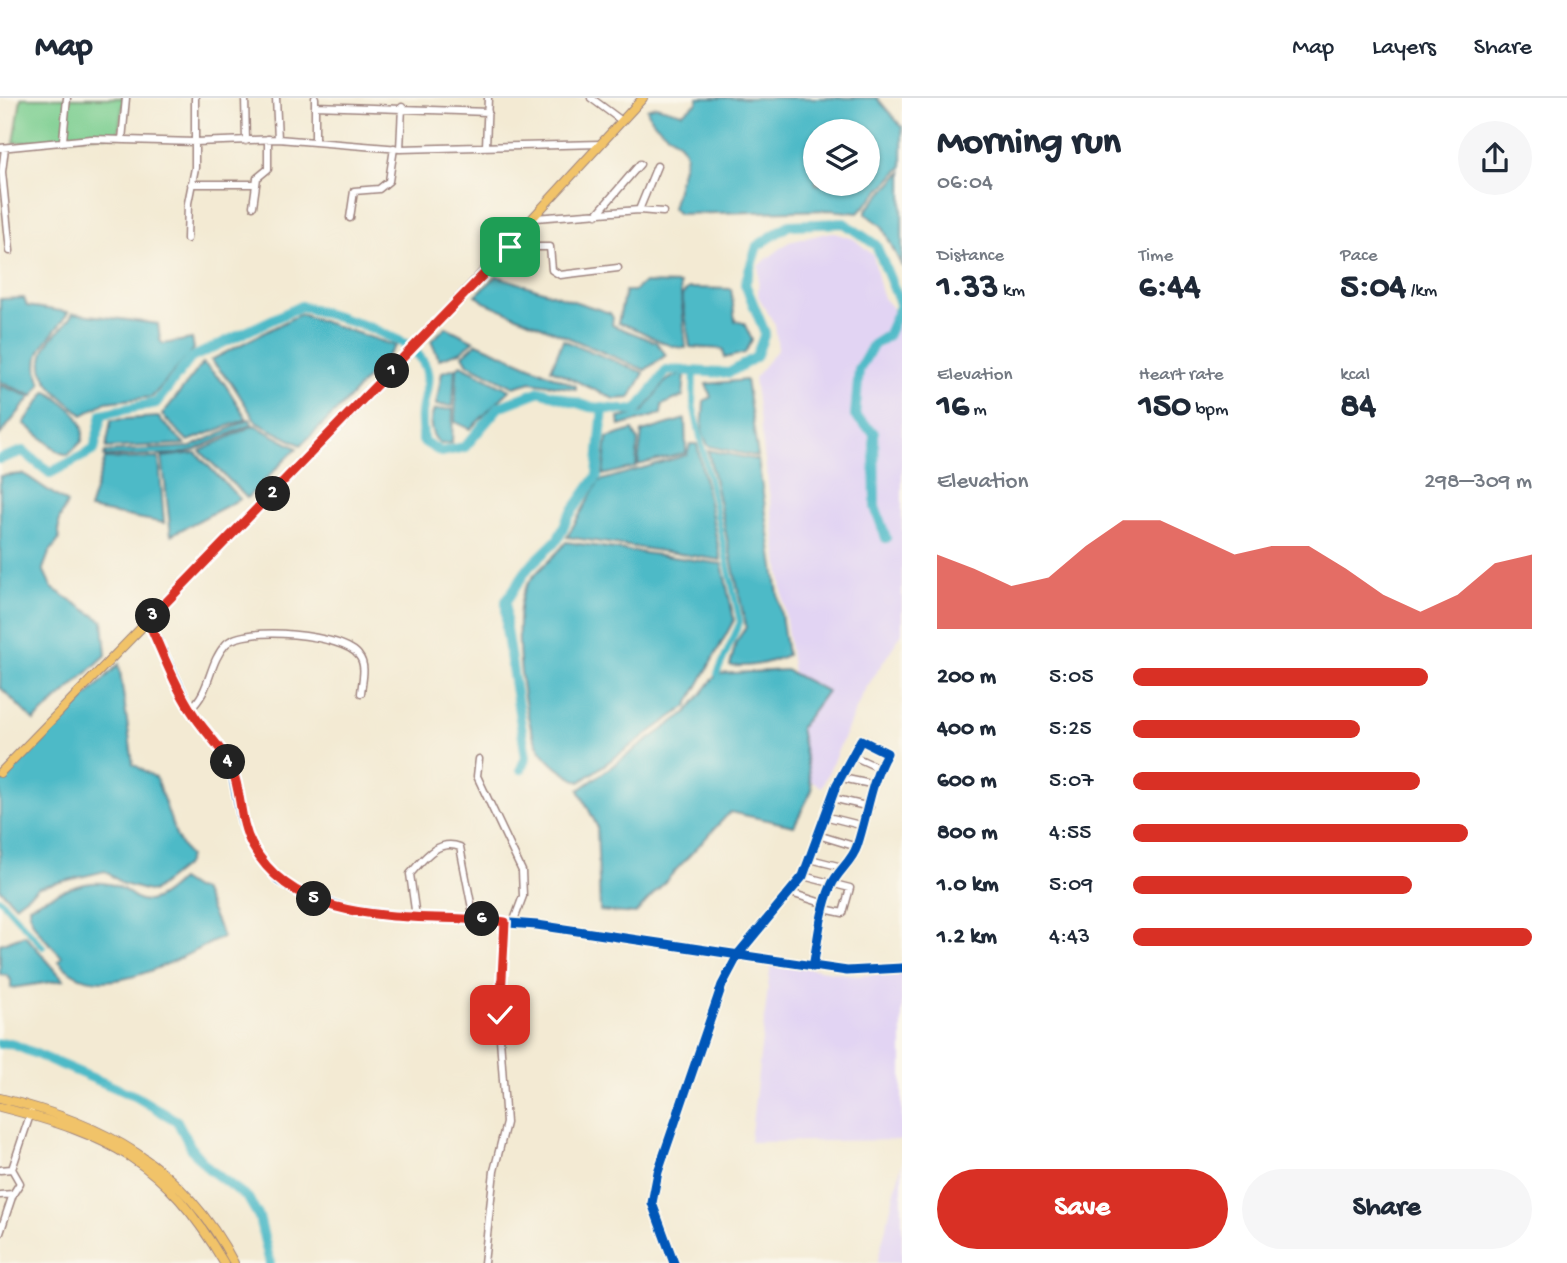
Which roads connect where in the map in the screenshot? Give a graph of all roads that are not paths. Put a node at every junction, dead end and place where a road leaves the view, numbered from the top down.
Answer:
1 (67, 98) edge
2 (125, 98) edge
3 (195, 98) edge
4 (245, 98) edge
5 (276, 98) edge
6 (488, 98) edge
7 (591, 98) edge
8 (643, 98) edge
9 (315, 102) edge
10 (402, 107) junction
11 (488, 112) junction
12 (622, 121) junction
13 (268, 139) junction
14 (278, 139) junction
15 (63, 140) junction
16 (122, 140) junction
17 (315, 140) junction
18 (246, 141) junction
19 (195, 142) junction
20 (601, 144) junction
21 (486, 146) junction
22 (3, 148) edge
23 (397, 148) junction
24 (640, 164) dead end
25 (657, 166) dead end
26 (191, 184) junction
27 (255, 184) junction
28 (253, 206) dead end
29 (639, 210) junction
30 (663, 212) dead end
31 (597, 214) junction
32 (349, 218) dead end
33 (535, 218) junction
34 (187, 239) dead end
35 (510, 247) junction
36 (10, 251) dead end
37 (618, 268) dead end
38 (148, 621) junction
39 (361, 692) dead end
40 (190, 709) junction
41 (853, 757) junction
42 (479, 759) dead end
43 (879, 768) junction
44 (0, 773) edge
45 (842, 778) junction
46 (871, 784) junction
47 (832, 798) junction
48 (870, 807) junction
49 (824, 816) junction
50 (864, 826) junction
51 (818, 835) junction
52 (857, 847) junction
53 (810, 859) junction
54 (842, 867) junction
55 (803, 876) junction
56 (831, 884) junction
57 (788, 892) junction
58 (825, 907) junction
59 (416, 917) junction
60 (474, 919) junction
61 (505, 922) junction
62 (513, 923) junction
63 (739, 953) junction
64 (813, 967) junction
65 (902, 968) edge
66 (0, 1098) edge
67 (0, 1107) edge
68 (32, 1111) junction
69 (0, 1170) edge
70 (12, 1170) junction
71 (13, 1194) junction
72 (0, 1195) edge
73 (0, 1233) edge
74 (224, 1263) edge
75 (234, 1263) edge
76 (484, 1263) edge
77 (674, 1263) edge

1 - 15 street
2 - 16 street
3 - 19 street
4 - 18 street
5 - 14 street
6 - 11 street
7 - 12 street
8 - 12 main road
9 - 10 street
9 - 17 street
10 - 11 street
10 - 23 street
11 - 21 street
12 - 20 main road
13 - 14 street
13 - 18 street
13 - 27 street
14 - 17 street
15 - 16 street
15 - 22 street
16 - 19 street
17 - 23 street
18 - 19 street
19 - 26 street
20 - 21 street
20 - 33 main road
21 - 23 street
22 - 36 street
23 - 32 street
24 - 31 street
25 - 29 street
26 - 27 street
26 - 34 street
27 - 28 street
29 - 30 street
29 - 31 street
31 - 33 street
33 - 35 main road
35 - 37 street
35 - 38 main road
38 - 40 street
38 - 44 main road
39 - 40 street
40 - 59 street
41 - 43 street
41 - 43 street
41 - 45 street
42 - 62 street
43 - 46 street
45 - 46 street
45 - 47 street
46 - 48 street
47 - 48 street
47 - 49 street
48 - 50 street
49 - 50 street
49 - 51 street
50 - 52 street
51 - 52 street
51 - 53 street
52 - 54 street
53 - 54 street
53 - 55 street
54 - 56 street
55 - 56 street
55 - 57 street
56 - 58 street
56 - 58 street
57 - 58 street
57 - 63 street
58 - 64 street
59 - 60 street
59 - 60 street
60 - 61 street
61 - 62 street
61 - 76 street
62 - 63 street
63 - 64 street
63 - 77 street
64 - 65 street
66 - 68 main road
67 - 68 main road
68 - 70 street
68 - 74 main road
68 - 75 main road
69 - 70 street
70 - 71 street
71 - 72 street
71 - 73 street

